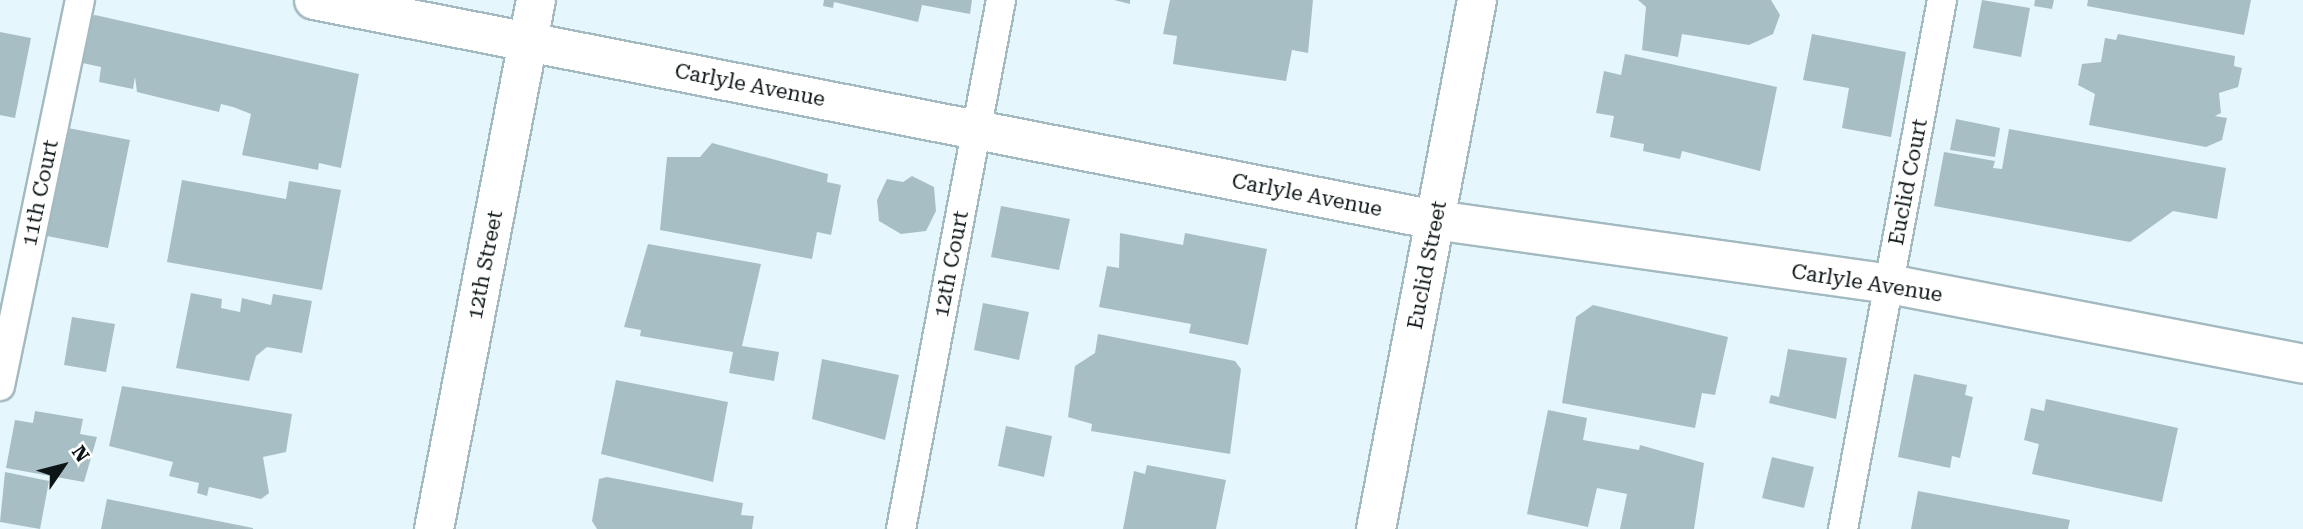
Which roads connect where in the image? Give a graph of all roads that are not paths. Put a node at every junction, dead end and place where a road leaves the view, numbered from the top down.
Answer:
1 (80, 0) edge
2 (314, 0) edge
3 (536, 0) edge
4 (1001, 0) edge
5 (1477, 0) edge
6 (1942, 0) edge
7 (528, 42) junction
8 (976, 130) junction
9 (1435, 220) junction
10 (1889, 285) junction
11 (2303, 364) edge
12 (0, 386) edge
13 (434, 529) edge
14 (901, 529) edge
15 (1376, 529) edge
16 (1843, 529) edge

1 - 12 lane, 11th Court
2 - 7 street, Carlyle Avenue
3 - 7 street, 12th Street
4 - 8 lane, 12th Court
5 - 9 street, Euclid Street
6 - 10 lane, Euclid Court
7 - 8 street, Carlyle Avenue
7 - 13 street, 12th Street
8 - 9 street, Carlyle Avenue
8 - 14 lane, 12th Court
9 - 10 street, Carlyle Avenue
9 - 15 street, Euclid Street
10 - 11 street, Carlyle Avenue
10 - 16 lane, Euclid Court

